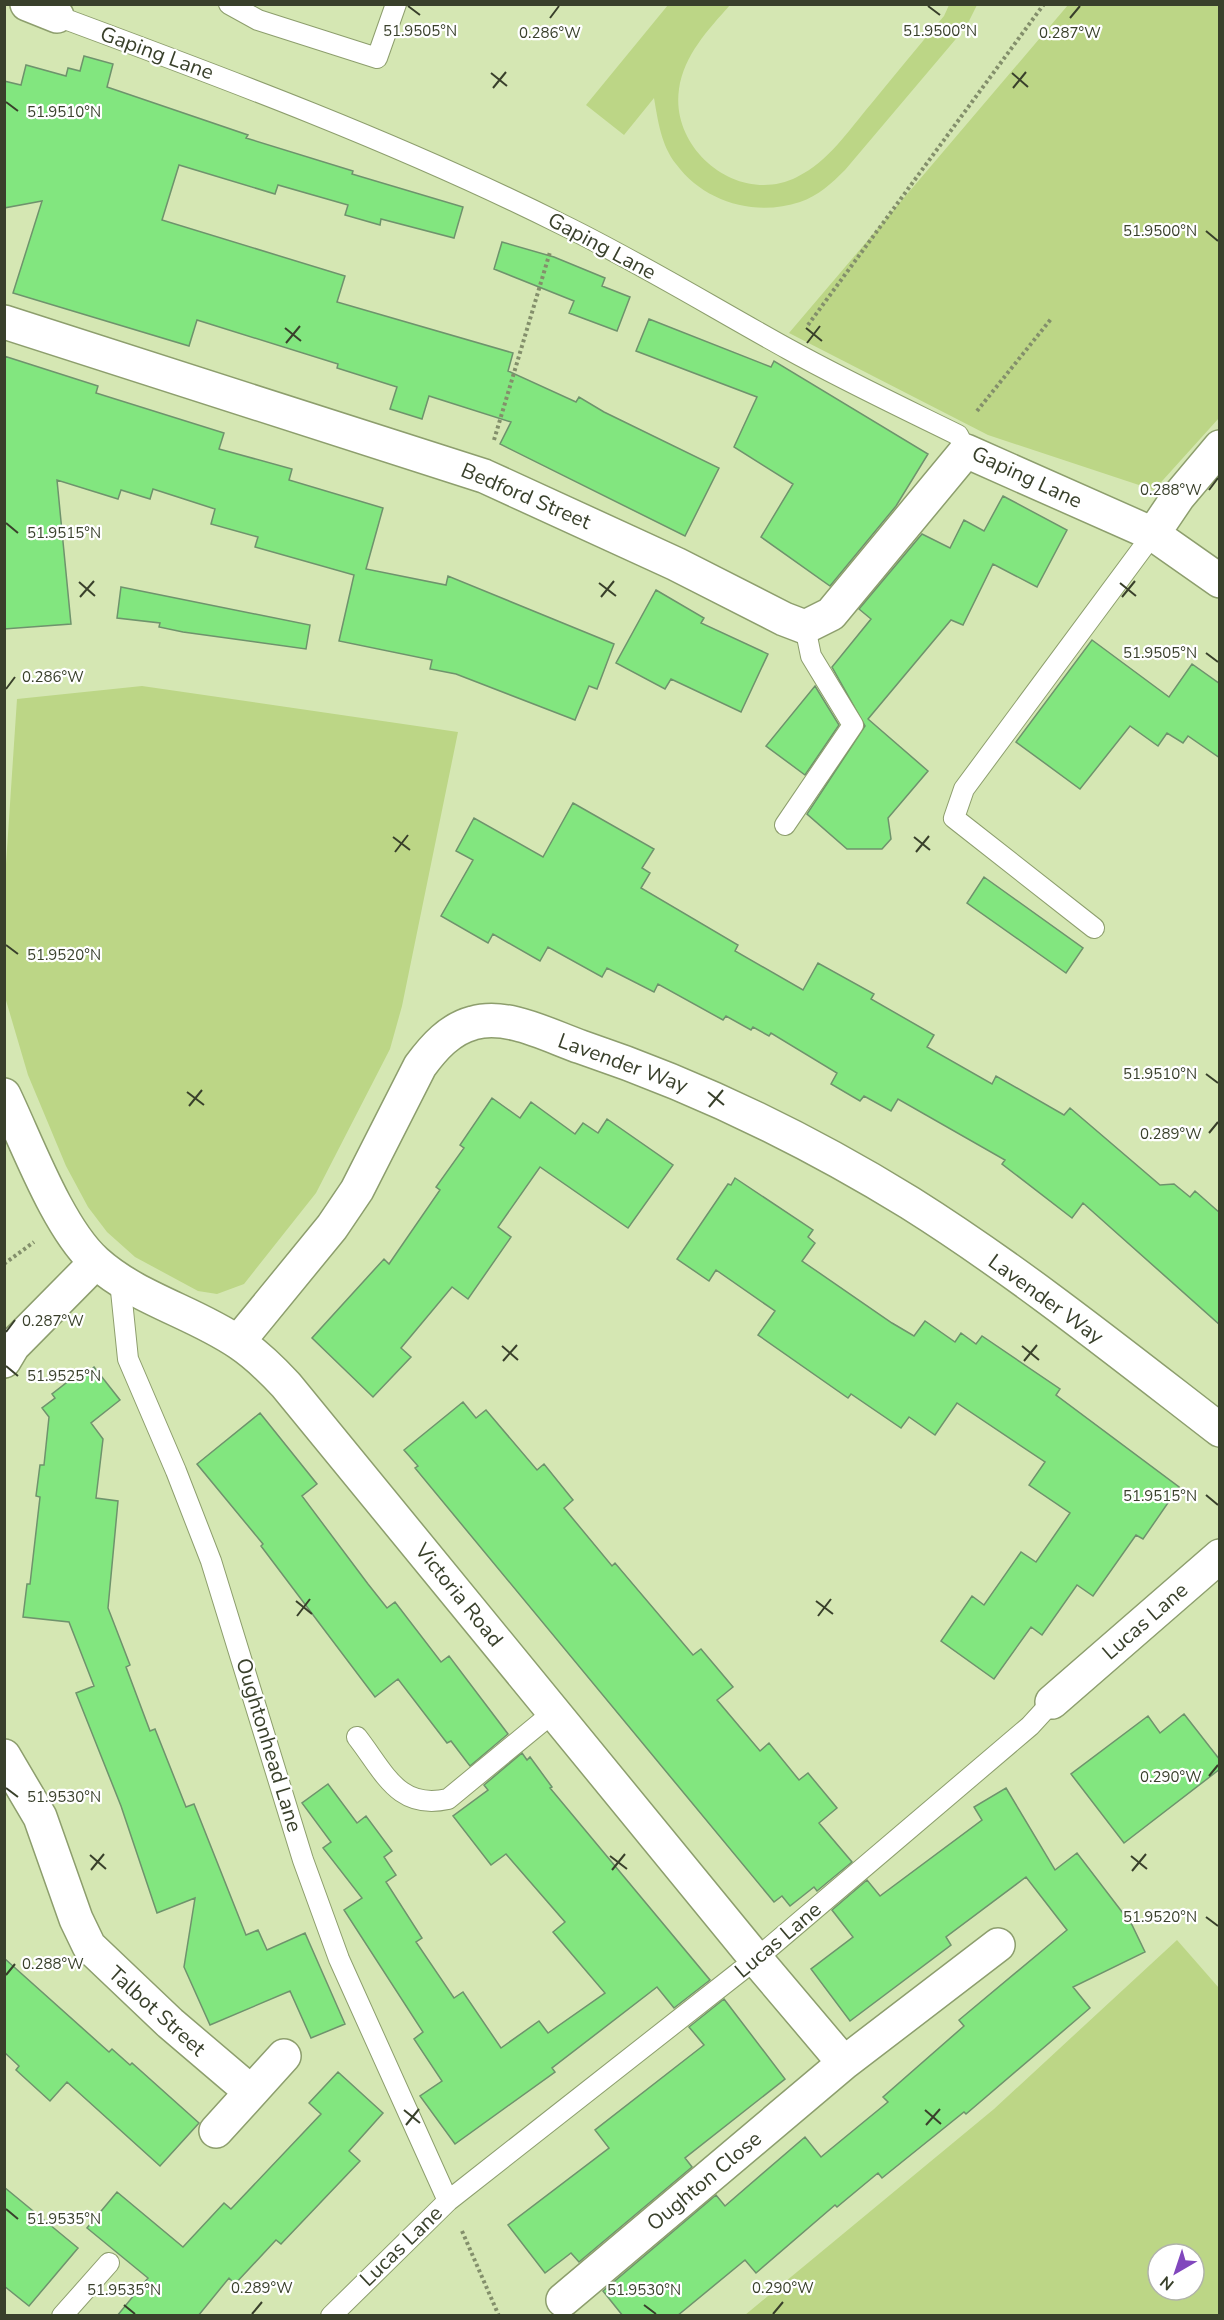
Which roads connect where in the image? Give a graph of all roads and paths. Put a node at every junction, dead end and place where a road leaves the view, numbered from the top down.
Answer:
1 (27, 4) edge
2 (229, 4) edge
3 (396, 4) edge
4 (1044, 4) edge
5 (57, 16) joint
6 (559, 222) junction
7 (1051, 319) dead end
8 (4, 322) edge
9 (790, 350) junction
10 (962, 443) junction
11 (1220, 447) edge
12 (484, 476) junction
13 (1153, 534) junction
14 (1220, 581) edge
15 (805, 627) junction
16 (785, 825) dead end
17 (1094, 928) dead end
18 (4, 1095) edge
19 (108, 1271) junction
20 (238, 1342) junction
21 (4, 1360) edge
22 (1220, 1430) edge
23 (1220, 1556) edge
24 (1052, 1702) joint
25 (555, 1711) junction
26 (357, 1737) dead end
27 (4, 1756) edge
28 (998, 1945) dead end
29 (756, 1959) junction
30 (284, 2056) dead end
31 (844, 2063) junction
32 (251, 2092) junction
33 (216, 2131) dead end
34 (448, 2201) junction
35 (109, 2263) dead end
36 (563, 2300) dead end
37 (62, 2316) edge
38 (331, 2316) edge
39 (499, 2316) edge

1 - 5 street, Gaping Lane
2 - 3 lane
4 - 9 path
5 - 6 lane, Gaping Lane
6 - 9 lane, Gaping Lane
6 - 12 path
7 - 10 path
8 - 12 street, Bedford Street
9 - 10 lane, Gaping Lane
10 - 13 street, Gaping Lane
10 - 15 street
11 - 13 street
12 - 15 street, Bedford Street
13 - 14 street, Gaping Lane
13 - 17 lane
15 - 16 lane
18 - 19 street
19 - 20 street, Victoria Road
19 - 21 street
19 - 34 lane, Oughtonhead Lane
20 - 22 street, Lavender Way
20 - 25 street, Victoria Road
23 - 24 street, Lucas Lane
24 - 29 lane, Lucas Lane
25 - 26 lane
25 - 29 street, Victoria Road
27 - 32 street, Talbot Street
28 - 31 street, Oughton Close
29 - 31 street
29 - 34 lane, Lucas Lane
30 - 32 street
31 - 36 street, Oughton Close
32 - 33 street
34 - 38 lane, Lucas Lane
34 - 39 path
35 - 37 lane

